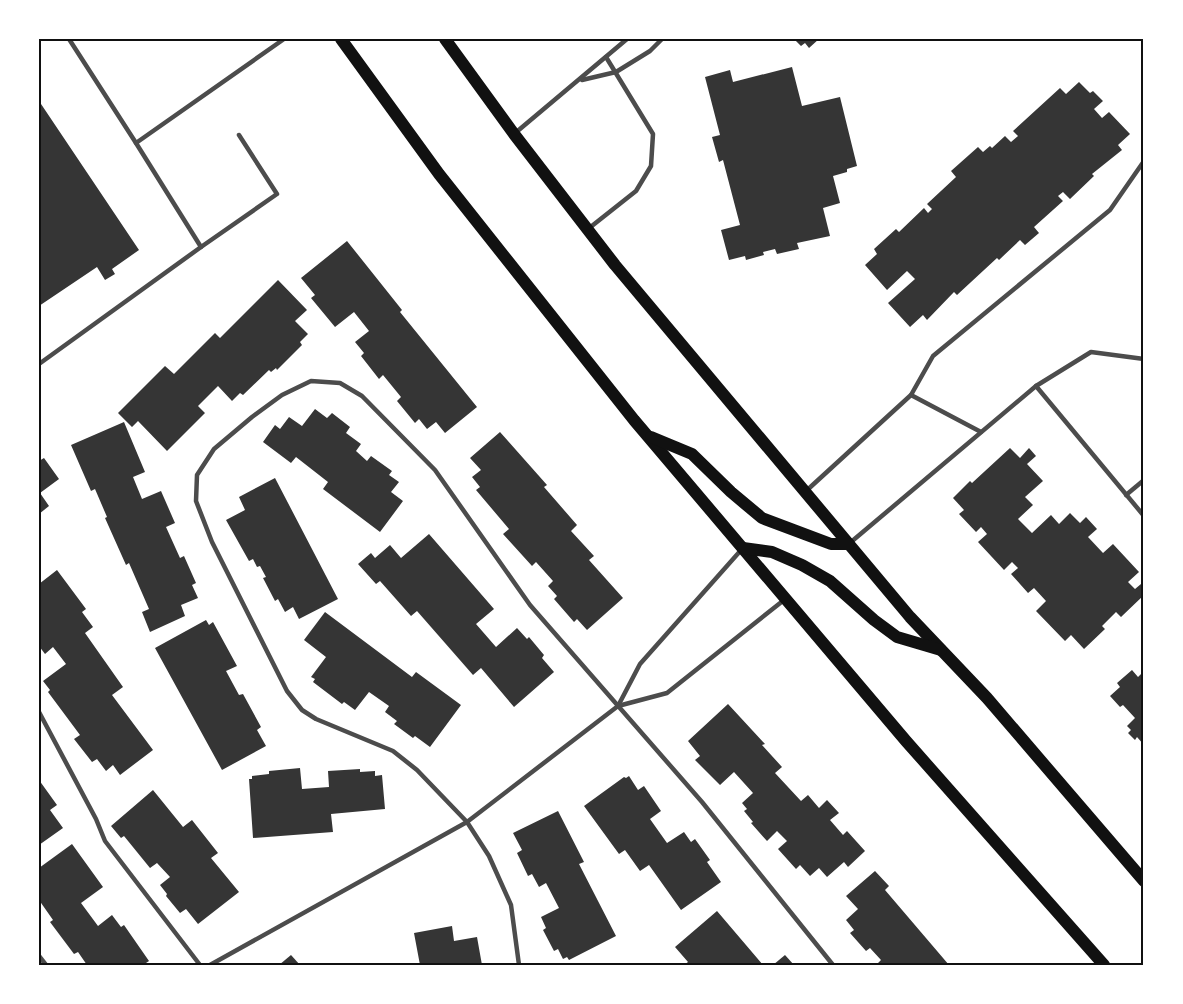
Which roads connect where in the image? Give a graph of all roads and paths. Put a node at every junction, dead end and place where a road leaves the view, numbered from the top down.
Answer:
1 (69, 39) edge
2 (284, 39) edge
3 (341, 39) edge
4 (445, 39) edge
5 (627, 39) edge
6 (662, 39) edge
7 (606, 57) junction
8 (616, 72) junction
9 (580, 80) junction
10 (514, 134) junction
11 (239, 135) dead end
12 (136, 143) junction
13 (1144, 161) edge
14 (588, 230) junction
15 (201, 247) junction
16 (1144, 359) edge
17 (39, 364) edge
18 (1036, 386) junction
19 (911, 395) junction
20 (981, 432) junction
21 (647, 435) junction
22 (1144, 480) edge
23 (805, 492) junction
24 (1126, 495) junction
25 (1144, 516) edge
26 (849, 544) junction
27 (743, 548) junction
28 (786, 599) junction
29 (942, 651) junction
30 (618, 706) junction
31 (39, 712) edge
32 (467, 822) junction
33 (1144, 881) edge
34 (39, 956) edge
35 (46, 965) edge
36 (200, 965) edge
37 (210, 965) edge
38 (519, 965) edge
39 (833, 965) edge
40 (1104, 965) edge

1 - 12 lane
2 - 12 lane
3 - 21 main road
4 - 10 main road
5 - 7 lane
6 - 8 lane
7 - 8 lane
7 - 9 lane
8 - 9 lane
8 - 14 lane
9 - 10 lane
10 - 14 main road
11 - 15 lane
12 - 15 lane
13 - 19 lane
14 - 23 main road
15 - 17 lane
16 - 18 lane
18 - 20 lane
18 - 24 lane
19 - 20 lane
19 - 23 lane
20 - 26 lane
21 - 26 main road
21 - 27 main road
22 - 24 lane
23 - 26 main road
24 - 25 lane
26 - 29 main road
27 - 28 main road
27 - 29 main road
27 - 30 lane
28 - 30 lane
28 - 40 main road
29 - 33 main road
30 - 32 lane
30 - 32 lane
30 - 39 lane
31 - 36 lane
32 - 37 lane
32 - 38 lane
34 - 35 lane

